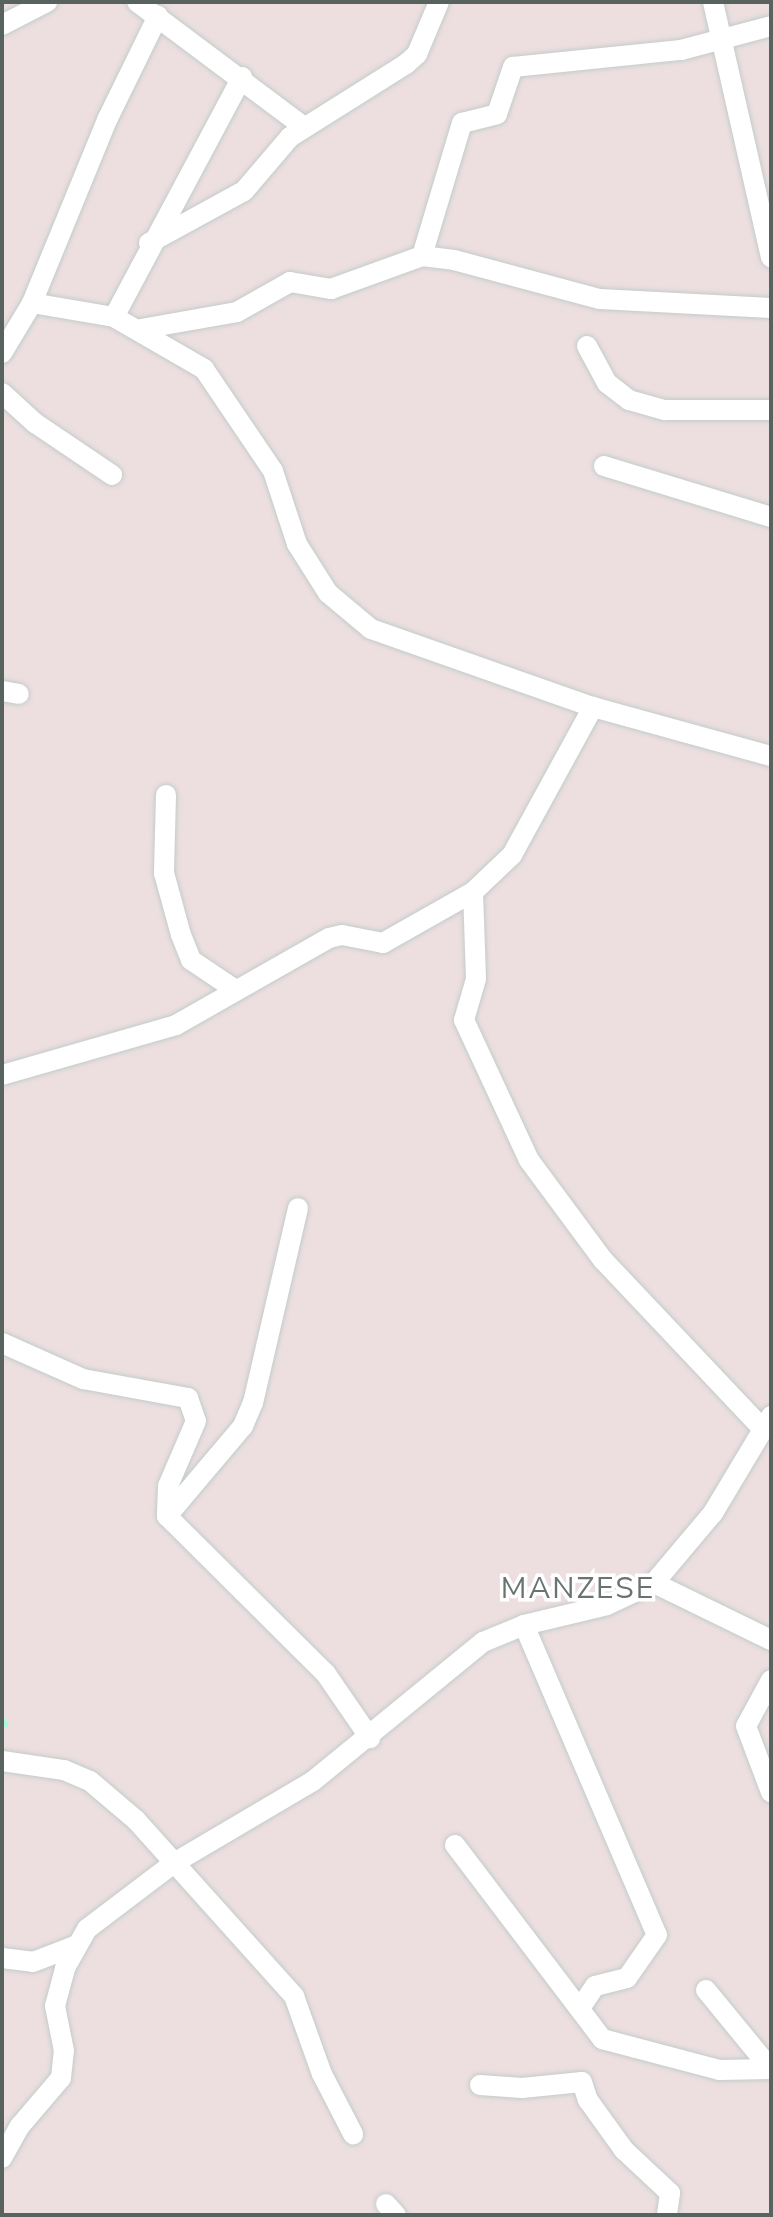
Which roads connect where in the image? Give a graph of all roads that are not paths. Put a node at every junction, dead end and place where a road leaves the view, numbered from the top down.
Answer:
1 (47, 2) edge
2 (137, 2) edge
3 (439, 2) edge
4 (713, 2) edge
5 (158, 16) junction
6 (2, 25) edge
7 (771, 26) edge
8 (721, 41) junction
9 (242, 77) junction
10 (304, 127) junction
11 (149, 243) junction
12 (422, 256) junction
13 (771, 258) edge
14 (32, 303) junction
15 (771, 308) edge
16 (114, 317) junction
17 (141, 329) junction
18 (587, 346) dead end
19 (2, 353) edge
20 (2, 393) edge
21 (771, 410) edge
22 (604, 466) dead end
23 (112, 475) dead end
24 (771, 517) edge
25 (593, 707) junction
26 (771, 756) edge
27 (166, 795) dead end
28 (473, 892) junction
29 (234, 989) junction
30 (2, 1075) edge
31 (298, 1208) dead end
32 (2, 1343) edge
33 (766, 1422) edge
34 (167, 1516) junction
35 (654, 1583) junction
36 (524, 1625) junction
37 (771, 1640) edge
38 (771, 1680) edge
39 (370, 1738) junction
40 (2, 1761) edge
41 (771, 1792) edge
42 (455, 1845) dead end
43 (174, 1863) junction
44 (75, 1946) junction
45 (2, 1958) edge
46 (706, 1990) dead end
47 (580, 2008) junction
48 (771, 2069) edge
49 (480, 2085) dead end
50 (353, 2134) dead end
51 (2, 2158) edge
52 (667, 2215) edge

1 - 6 street
2 - 5 street
3 - 10 street
4 - 8 street
5 - 9 street
5 - 14 street
7 - 8 street
8 - 12 street
8 - 13 street
9 - 10 street
9 - 11 street
10 - 11 street
11 - 16 street
12 - 15 street
12 - 17 street
14 - 16 street
14 - 19 street
16 - 17 street
17 - 25 street
18 - 21 street
20 - 23 street
22 - 24 street
25 - 26 street
25 - 28 street
27 - 29 street
28 - 29 street
28 - 33 street
29 - 30 street
31 - 34 street
32 - 34 street
33 - 35 street
34 - 39 street
35 - 36 street
35 - 37 street
36 - 39 street
36 - 47 street
38 - 41 street
39 - 43 street
40 - 43 street
42 - 47 street
43 - 44 street
43 - 50 street
44 - 45 street
44 - 51 street
46 - 48 street
47 - 48 street
49 - 52 street

